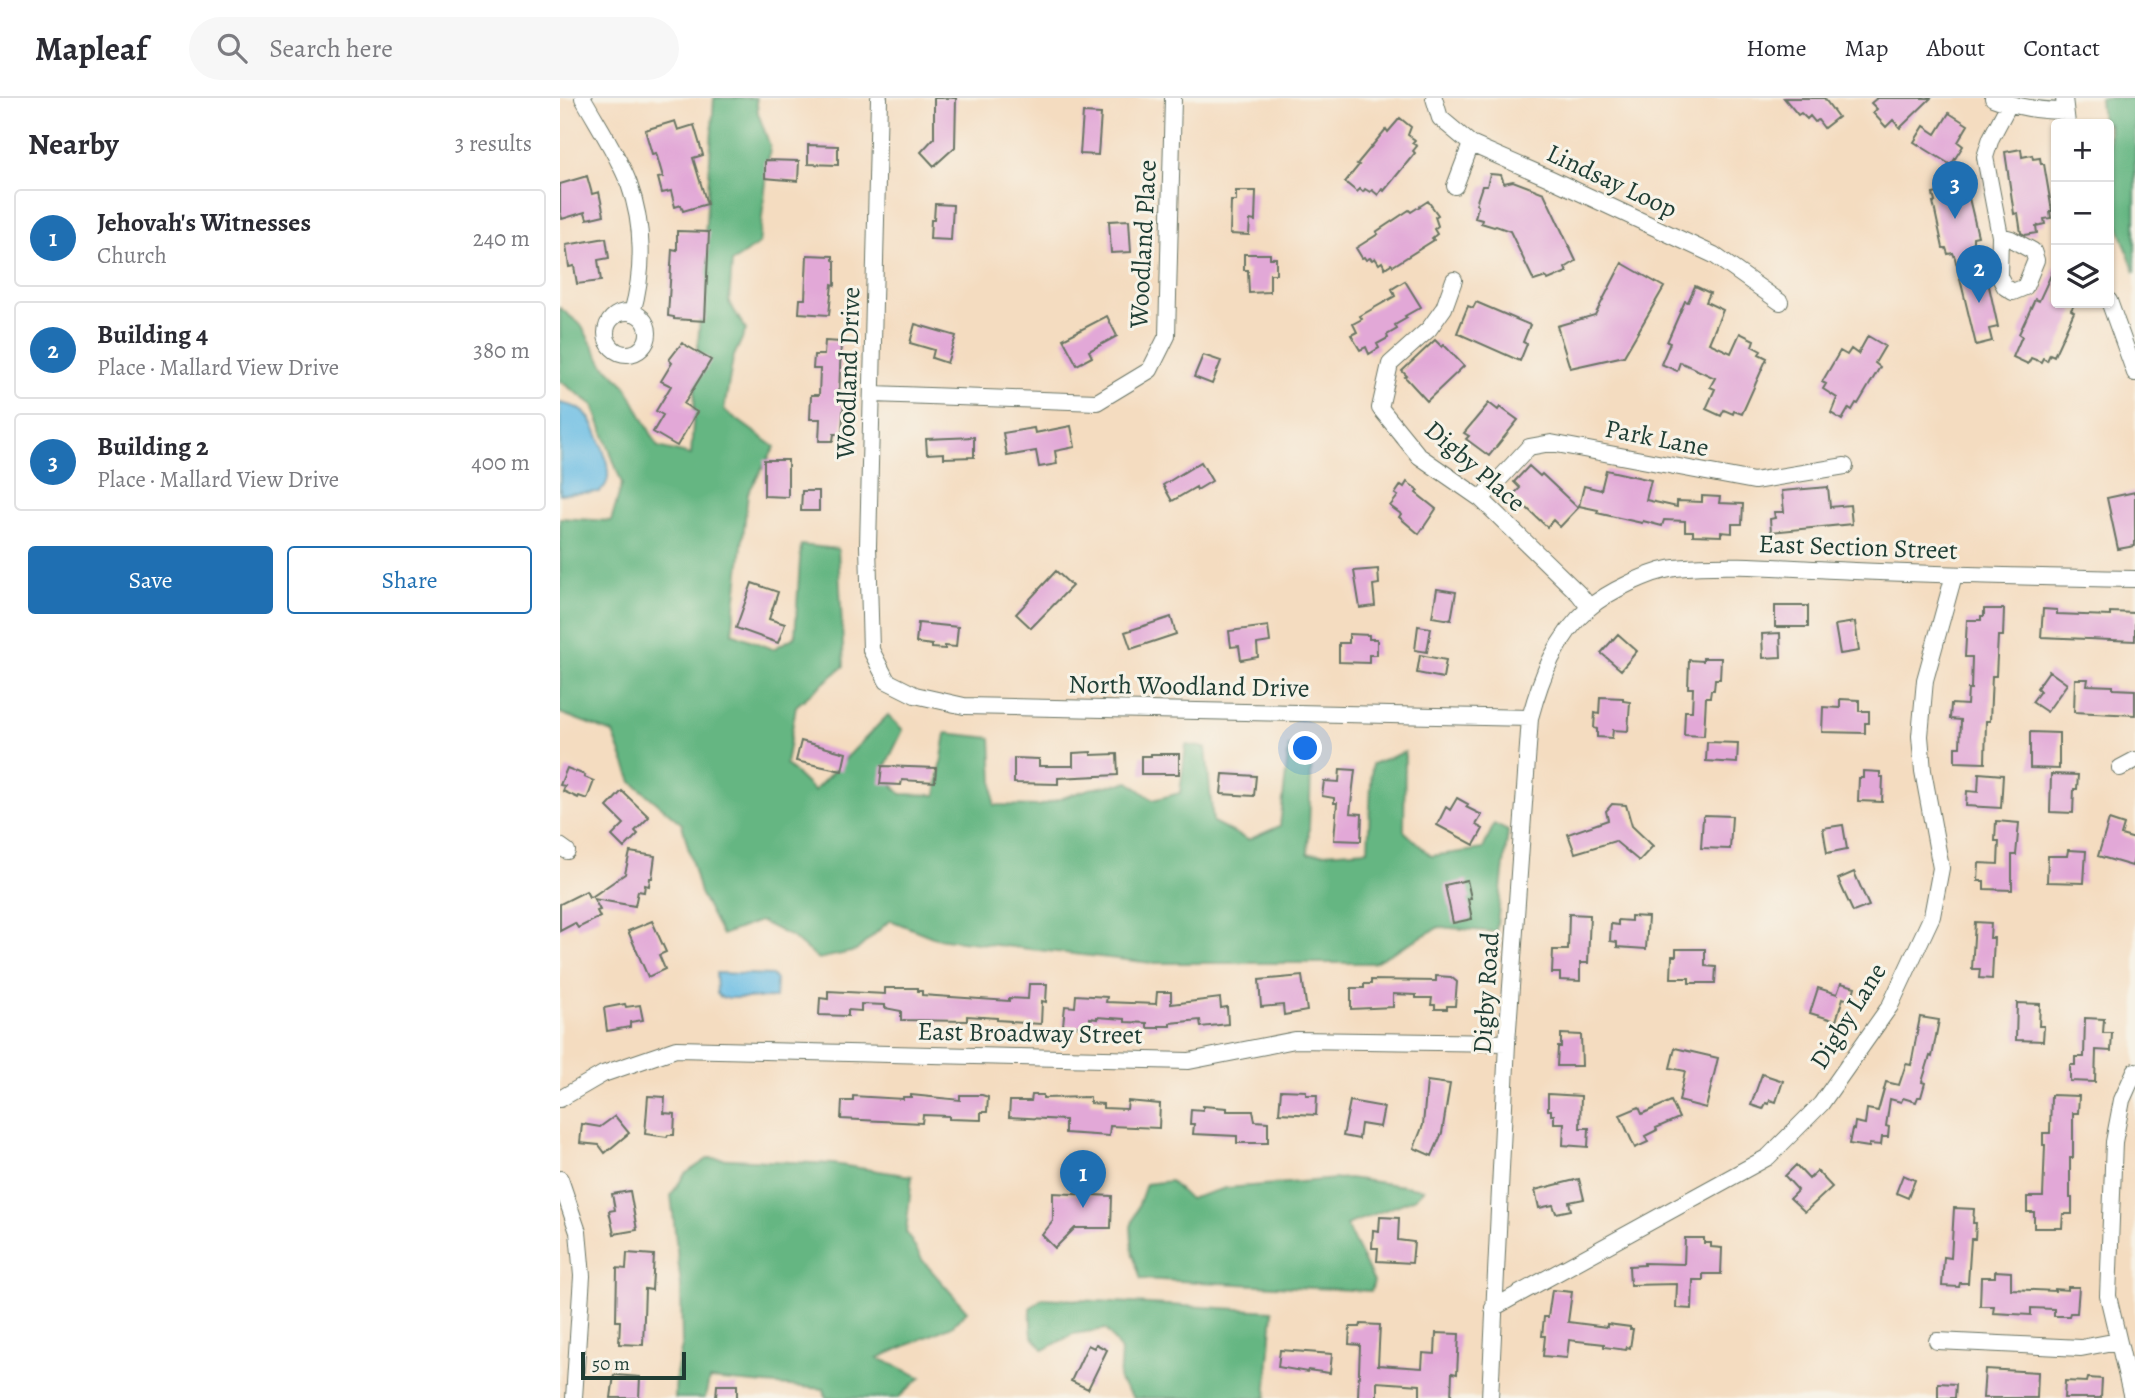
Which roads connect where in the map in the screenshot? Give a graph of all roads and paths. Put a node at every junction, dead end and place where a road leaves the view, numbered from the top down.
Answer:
1 (583, 98) edge
2 (879, 98) edge
3 (1173, 98) edge
4 (1434, 98) edge
5 (1993, 98) edge
6 (2009, 104) junction
7 (2065, 111) edge
8 (1471, 144) junction
9 (1455, 186) dead end
10 (2000, 236) dead end
11 (1454, 280) dead end
12 (1780, 302) dead end
13 (2112, 308) edge
14 (632, 313) dead end
15 (2135, 373) edge
16 (873, 394) junction
17 (1845, 466) dead end
18 (1481, 499) junction
19 (1954, 575) junction
20 (2135, 579) edge
21 (1589, 607) junction
22 (871, 650) joint
23 (1530, 718) junction
24 (2135, 760) edge
25 (2120, 768) dead end
26 (1507, 1043) junction
27 (2135, 1071) edge
28 (560, 1099) edge
29 (560, 1179) edge
30 (1493, 1308) junction
31 (1937, 1341) dead end
32 (2118, 1341) junction
33 (574, 1398) edge
34 (1489, 1398) edge
35 (2132, 1398) edge

1 - 14 street
2 - 16 street, Woodland Drive
3 - 16 street, Woodland Place
4 - 8 street, Lindsay Loop
5 - 6 street
6 - 7 street
6 - 10 street
8 - 9 street
8 - 12 street, Lindsay Loop
11 - 18 street, Digby Place
13 - 15 street
16 - 22 street, Woodland Drive
17 - 18 street, Park Lane
18 - 21 street, Digby Place
19 - 20 street, East Section Street
19 - 21 street, East Section Street
19 - 30 street, Digby Lane
21 - 23 street, Digby Road
22 - 23 street, North Woodland Drive
23 - 26 street, Digby Road
24 - 25 street
26 - 28 street, East Broadway Street
26 - 30 street, Digby Road
27 - 32 street
29 - 33 street
30 - 34 street, Digby Road
31 - 32 street
32 - 35 street

